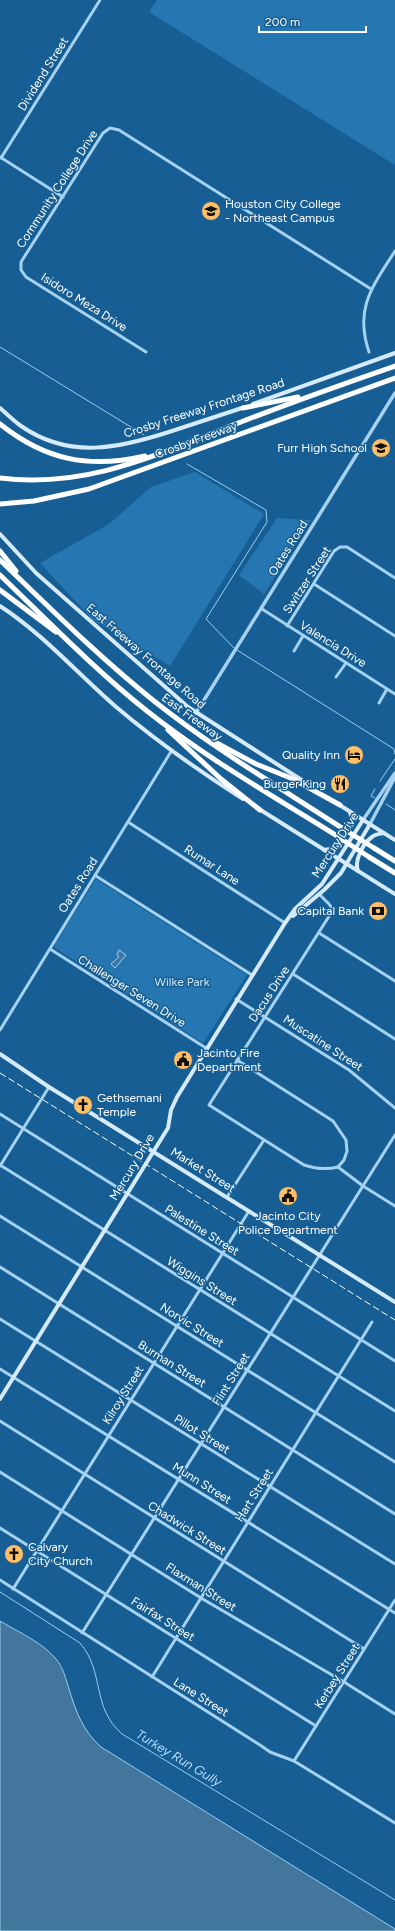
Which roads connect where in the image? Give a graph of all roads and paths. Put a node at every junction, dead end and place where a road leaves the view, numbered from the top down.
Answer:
1 (100, 0) edge
2 (1, 157) edge
3 (63, 197) junction
4 (395, 251) edge
5 (21, 262) joint
6 (371, 289) junction
7 (146, 352) dead end
8 (369, 352) dead end
9 (395, 353) edge
10 (395, 366) edge
11 (392, 379) edge
12 (395, 393) edge
13 (310, 395) junction
14 (0, 408) edge
15 (243, 408) junction
16 (0, 424) edge
17 (169, 450) junction
18 (0, 478) edge
19 (0, 504) edge
20 (0, 534) edge
21 (0, 551) edge
22 (0, 560) edge
23 (0, 575) edge
24 (395, 578) edge
25 (314, 584) junction
26 (0, 590) edge
27 (46, 604) junction
28 (0, 606) edge
29 (262, 609) junction
30 (288, 626) junction
31 (303, 636) junction
32 (395, 636) edge
33 (77, 649) junction
34 (294, 651) dead end
35 (346, 663) junction
36 (336, 677) dead end
37 (387, 689) junction
38 (395, 694) edge
39 (378, 703) dead end
40 (147, 711) junction
41 (196, 713) junction
42 (190, 728) junction
43 (172, 750) junction
44 (395, 773) edge
45 (395, 777) edge
46 (340, 805) junction
47 (260, 810) junction
48 (349, 811) junction
49 (364, 820) junction
50 (128, 822) junction
51 (370, 824) junction
52 (385, 833) junction
53 (395, 840) edge
54 (324, 850) junction
55 (339, 859) junction
56 (395, 861) edge
57 (347, 864) junction
58 (358, 871) junction
59 (395, 874) edge
60 (96, 876) junction
61 (319, 894) junction
62 (395, 894) edge
63 (285, 923) junction
64 (319, 933) junction
65 (50, 949) junction
66 (293, 974) junction
67 (252, 975) junction
68 (395, 981) edge
69 (236, 999) junction
70 (264, 1016) junction
71 (0, 1030) edge
72 (395, 1039) edge
73 (206, 1048) junction
74 (0, 1054) edge
75 (237, 1060) junction
76 (49, 1087) junction
77 (395, 1108) edge
78 (0, 1114) edge
79 (23, 1129) junction
80 (395, 1135) edge
81 (264, 1140) junction
82 (154, 1151) junction
83 (0, 1166) edge
84 (338, 1167) junction
85 (363, 1186) junction
86 (128, 1194) junction
87 (227, 1197) junction
88 (395, 1206) edge
89 (249, 1211) junction
90 (0, 1216) edge
91 (105, 1231) junction
92 (222, 1253) junction
93 (320, 1254) junction
94 (0, 1267) edge
95 (82, 1267) junction
96 (199, 1290) junction
97 (293, 1297) junction
98 (395, 1302) edge
99 (59, 1304) junction
100 (0, 1318) edge
101 (372, 1322) dead end
102 (177, 1326) junction
103 (270, 1334) junction
104 (361, 1340) junction
105 (36, 1341) junction
106 (395, 1361) edge
107 (154, 1363) junction
108 (0, 1369) edge
109 (247, 1370) junction
110 (338, 1376) junction
111 (13, 1377) junction
112 (0, 1398) edge
113 (131, 1400) junction
114 (224, 1407) junction
115 (395, 1411) edge
116 (316, 1413) junction
117 (0, 1421) edge
118 (108, 1436) junction
119 (201, 1443) junction
120 (293, 1450) junction
121 (395, 1462) edge
122 (0, 1472) edge
123 (84, 1474) junction
124 (178, 1479) junction
125 (270, 1487) junction
126 (62, 1511) junction
127 (395, 1514) edge
128 (154, 1518) junction
129 (248, 1522) junction
130 (0, 1528) edge
131 (36, 1551) junction
132 (131, 1554) junction
133 (224, 1561) junction
134 (395, 1564) edge
135 (0, 1580) edge
136 (13, 1589) junction
137 (106, 1594) junction
138 (201, 1598) junction
139 (395, 1600) edge
140 (389, 1609) junction
141 (395, 1613) edge
142 (82, 1632) junction
143 (176, 1638) junction
144 (364, 1649) junction
145 (152, 1677) junction
146 (344, 1682) junction
147 (395, 1714) edge
148 (316, 1726) junction
149 (294, 1761) junction
150 (395, 1823) edge

1 - 2 street, Dividend Street
2 - 3 street
3 - 5 street, Community College Drive
3 - 6 street, Community College Drive
4 - 6 street
5 - 7 street, Isidoro Meza Drive
6 - 8 street
9 - 15 main road, Crosby Freeway Frontage Road
10 - 13 highway, Crosby Freeway
11 - 19 highway, Crosby Freeway
12 - 29 street, Oates Road
13 - 15 highway
13 - 17 highway, Crosby Freeway
14 - 15 main road, Crosby Freeway Frontage Road
16 - 17 highway
17 - 18 highway, Crosby Freeway
20 - 41 main road, East Freeway Frontage Road
21 - 27 highway
22 - 27 highway, East Freeway
23 - 33 highway, East Freeway
24 - 25 street, Switzer Street
25 - 30 street, Switzer Street
25 - 32 street
26 - 33 highway
27 - 42 highway, East Freeway
28 - 43 main road
29 - 30 street, Valencia Drive
29 - 41 street, Oates Road
30 - 31 street, Valencia Drive
31 - 34 street
31 - 35 street, Valencia Drive
33 - 40 highway, East Freeway
35 - 36 street
35 - 37 street, Valencia Drive
37 - 38 street, Valencia Drive
37 - 39 street
40 - 47 highway
40 - 59 highway, East Freeway, bridge
41 - 46 main road, East Freeway Frontage Road
42 - 46 highway
42 - 56 highway, East Freeway, bridge
43 - 47 main road
43 - 50 street, Oates Road
44 - 49 street, Mercury Drive
45 - 51 street, Mercury Drive
46 - 48 main road, East Freeway Frontage Road
47 - 54 main road
48 - 49 main road, East Freeway Frontage Road
48 - 54 main road
49 - 51 main road, East Freeway Frontage Road
49 - 55 main road, Mercury Drive
50 - 60 street, Oates Road
50 - 63 street, Rumar Lane
51 - 52 main road, East Freeway Frontage Road
51 - 57 main road, Mercury Drive
52 - 53 main road, East Freeway Frontage Road
52 - 58 main road
54 - 55 main road
55 - 57 main road
55 - 63 main road, Mercury Drive
57 - 58 main road
57 - 61 main road, Mercury Drive
58 - 62 main road
60 - 65 street, Oates Road
60 - 67 street
61 - 63 main road, Mercury Drive
61 - 64 street, Dacus Drive
63 - 67 main road, Mercury Drive
64 - 66 street, Dacus Drive
64 - 68 street
65 - 71 street, Oates Road
65 - 73 street, Challenger Seven Drive
66 - 70 street, Dacus Drive
66 - 72 street
67 - 69 main road, Mercury Drive
69 - 70 street, Muscatine Street
69 - 73 main road, Mercury Drive
70 - 75 street, Dacus Drive
70 - 77 street, Muscatine Street
73 - 82 main road, Mercury Drive
74 - 76 main road, Market Street
75 - 81 street, Dacus Drive
75 - 84 street
76 - 79 street
76 - 82 main road, Market Street
78 - 79 street, Palestine Street
79 - 83 street
79 - 86 street, Palestine Street
80 - 85 street, Flint Street
81 - 84 street
81 - 87 street
82 - 86 main road, Mercury Drive
82 - 87 main road, Market Street
83 - 91 street, Wiggins Street
84 - 85 street
85 - 88 street
85 - 93 street, Flint Street
86 - 91 main road, Mercury Drive
86 - 92 street, Palestine Street
87 - 89 main road, Market Street
89 - 92 street, Kilroy Street
89 - 93 main road, Market Street
90 - 95 street, Norvic Street
91 - 95 main road, Mercury Drive
91 - 96 street, Wiggins Street
92 - 96 street, Kilroy Street
92 - 97 street, Palestine Street
93 - 97 street, Flint Street
93 - 98 main road, Market Street
94 - 99 street, Burman Street
95 - 99 main road, Mercury Drive
95 - 102 street, Norvic Street
96 - 102 street, Kilroy Street
96 - 103 street, Wiggins Street
97 - 103 street, Flint Street
97 - 104 street, Palestine Street
99 - 105 main road, Mercury Drive
99 - 107 street, Burman Street
100 - 105 street, Pillot Street
101 - 104 street, Hart Street
102 - 107 street, Kilroy Street
102 - 109 street, Norvic Street
103 - 109 street, Flint Street
103 - 110 street, Wiggins Street
104 - 106 street, Palestine Street
104 - 110 street, Hart Street
105 - 111 main road, Mercury Drive
105 - 113 street, Pillot Street
107 - 113 street, Kilroy Street
107 - 114 street, Burman Street
108 - 111 street, Munn Street
109 - 114 street, Flint Street
109 - 116 street, Norvic Street
110 - 115 street, Wiggins Street
110 - 116 street, Hart Street
111 - 112 main road, Mercury Drive
111 - 118 street, Munn Street
113 - 118 street, Kilroy Street
113 - 119 street, Pillot Street
114 - 119 street, Flint Street
114 - 120 street, Burman Street
116 - 120 street, Hart Street
116 - 121 street, Norvic Street
117 - 123 street, Chadwick Street
118 - 123 street, Kilroy Street
118 - 124 street, Munn Street
119 - 124 street, Flint Street
119 - 125 street, Pillot Street
120 - 125 street, Hart Street
120 - 127 street, Burman Street
122 - 126 street, Flaxman Street
123 - 126 street, Kilroy Street
123 - 128 street, Chadwick Street
124 - 128 street, Flint Street
124 - 129 street, Munn Street
125 - 129 street, Hart Street
125 - 134 street, Pillot Street
126 - 131 street, Kilroy Street
126 - 132 street, Flaxman Street
128 - 132 street, Flint Street
128 - 133 street, Chadwick Street
129 - 133 street, Hart Street
129 - 140 street, Munn Street
130 - 131 street, Fairfax Street
131 - 136 street, Kilroy Street
131 - 137 street, Fairfax Street
132 - 137 street, Flint Street
132 - 138 street, Flaxman Street
133 - 138 street, Hart Street
133 - 144 street, Chadwick Street
135 - 136 street, Lane Street
136 - 142 street, Lane Street
137 - 142 street, Flint Street
137 - 143 street, Fairfax Street
138 - 143 street, Hart Street
138 - 146 street, Flaxman Street
139 - 140 street, Kerbey Street
140 - 141 street, Munn Street
140 - 144 street, Kerbey Street
142 - 145 street, Lane Street
143 - 145 street, Hart Street
143 - 148 street, Fairfax Street
144 - 146 street, Kerbey Street
145 - 149 street, Lane Street
146 - 147 street, Flaxman Street
146 - 148 street, Kerbey Street
148 - 149 street, Kerbey Street
149 - 150 street, Lane Street

